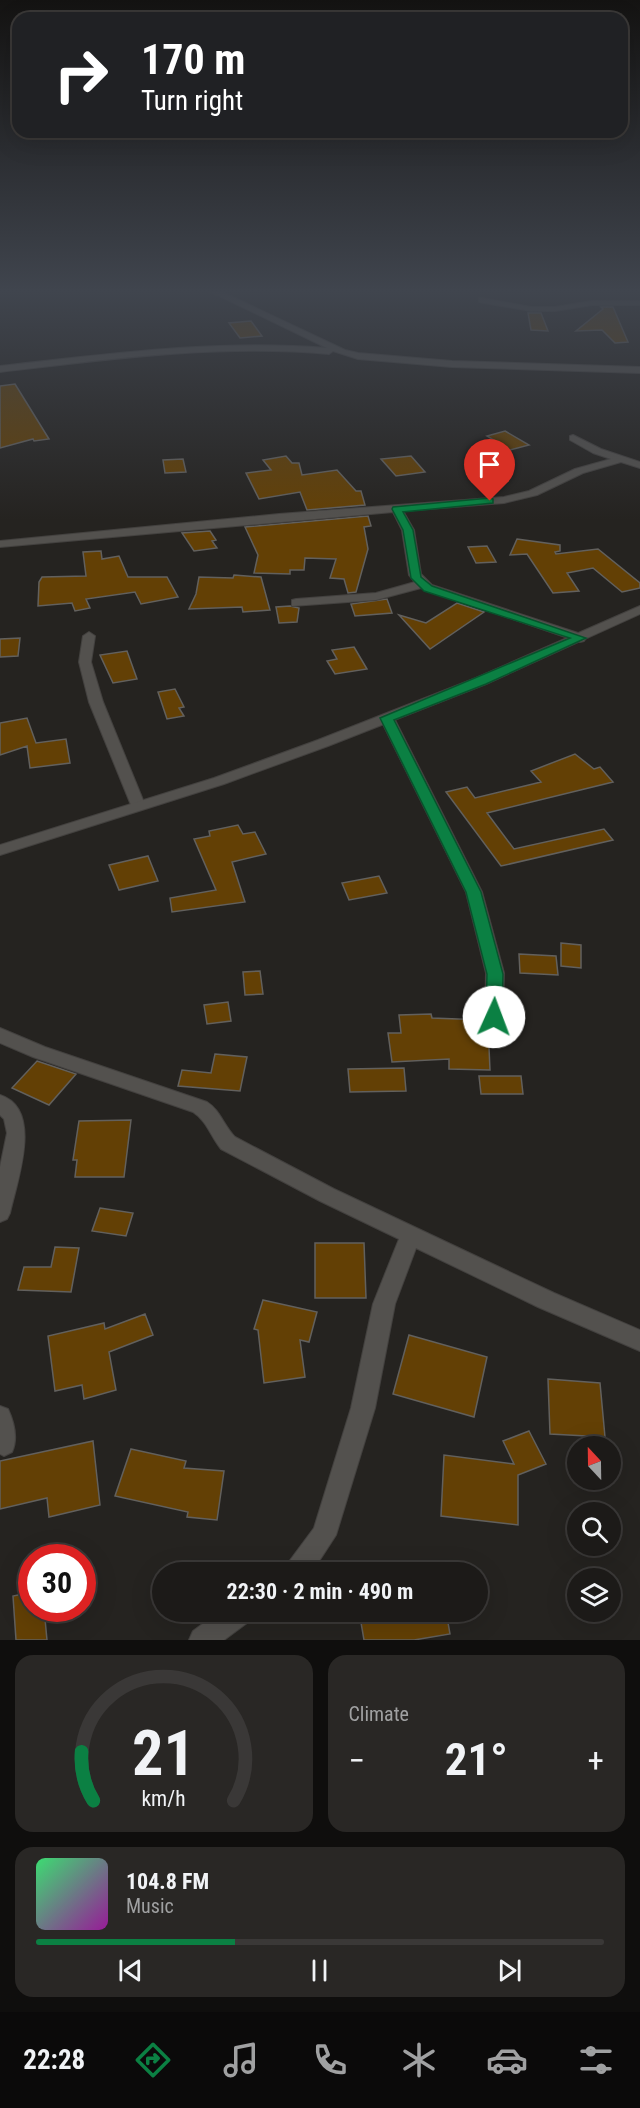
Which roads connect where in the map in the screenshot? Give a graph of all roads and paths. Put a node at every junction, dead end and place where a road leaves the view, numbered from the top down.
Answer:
1 (25, 367) edge
2 (531, 367) edge
3 (0, 369) edge
4 (640, 370) edge
5 (573, 438) dead end
6 (622, 459) junction
7 (640, 465) edge
8 (397, 509) junction
9 (0, 544) edge
10 (421, 584) junction
11 (296, 603) dead end
12 (640, 610) edge
13 (89, 636) dead end
14 (580, 638) junction
15 (387, 718) junction
16 (138, 805) junction
17 (0, 850) edge
18 (494, 1017) dead end
19 (0, 1035) edge
20 (0, 1102) edge
21 (0, 1213) edge
22 (411, 1234) junction
23 (640, 1341) edge
24 (0, 1417) edge
25 (4, 1444) dead end
26 (304, 1562) edge
27 (227, 1622) edge
28 (202, 1640) edge

1 - 3 street
2 - 4 street
5 - 6 street
6 - 7 street
6 - 8 street
8 - 9 street
8 - 10 street
10 - 11 street
10 - 14 street
12 - 14 street
13 - 16 street
14 - 15 street
15 - 16 street
15 - 18 street
16 - 17 street
19 - 22 street
20 - 21 street
22 - 23 street
22 - 26 street
24 - 25 street
27 - 28 street

